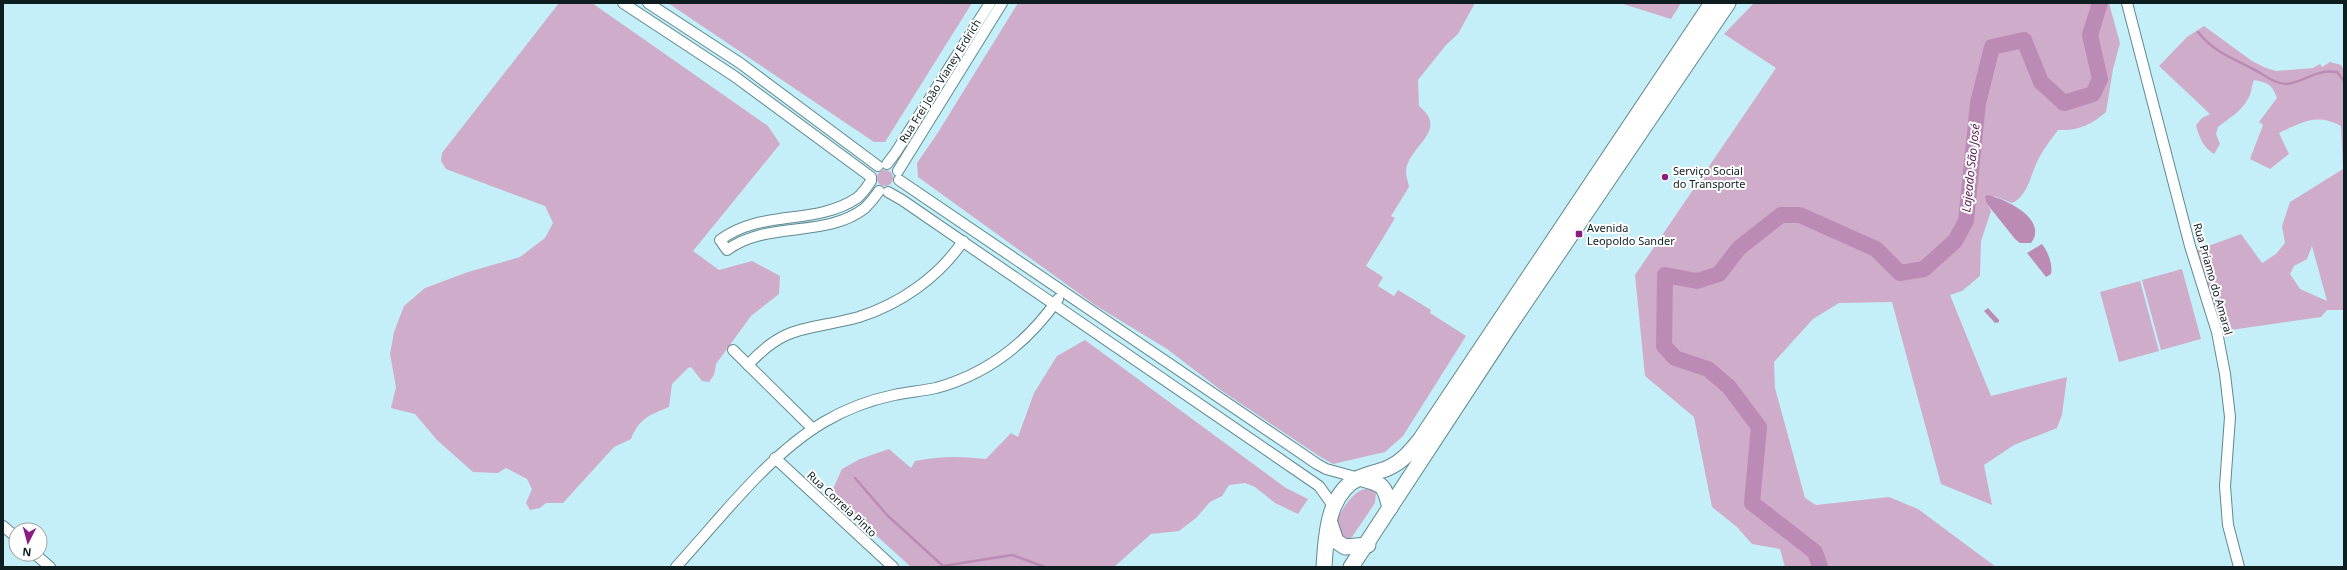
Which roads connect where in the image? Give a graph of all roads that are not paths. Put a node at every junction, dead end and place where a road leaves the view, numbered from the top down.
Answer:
1 (623, 3) edge
2 (648, 3) edge
3 (990, 3) edge
4 (1002, 3) edge
5 (1712, 3) edge
6 (1728, 3) edge
7 (2127, 3) edge
8 (882, 165) junction
9 (899, 175) junction
10 (871, 179) junction
11 (884, 192) junction
12 (963, 241) junction
13 (1063, 292) junction
14 (1054, 304) junction
15 (733, 350) dead end
16 (748, 365) junction
17 (813, 429) junction
18 (775, 458) junction
19 (1359, 478) junction
20 (1334, 507) junction
21 (1390, 508) junction
22 (1329, 521) junction
23 (1368, 545) junction
24 (679, 566) edge
25 (893, 567) edge
26 (1324, 567) edge
27 (1351, 567) edge
28 (2239, 567) edge

1 - 10 street
2 - 8 street
3 - 8 street, Rua Frei João Vianey Erdrich
4 - 9 street, Rua Frei João Vianey Erdrich
5 - 19 highway
6 - 21 highway
7 - 28 street, Rua Priamo do Amaral
8 - 9 street
8 - 10 street, Rua Frei João Vianey Erdrich
9 - 11 street, Rua Frei João Vianey Erdrich
9 - 13 street
10 - 11 street
10 - 11 street
11 - 12 street
12 - 14 street
12 - 16 street
13 - 14 street
13 - 19 street
14 - 17 street
14 - 20 street
15 - 16 street
16 - 17 street
17 - 18 street
18 - 24 street
18 - 25 street, Rua Correia Pinto
19 - 20 highway
19 - 21 highway
20 - 22 highway
21 - 23 highway
22 - 23 highway
22 - 26 highway
23 - 27 highway

